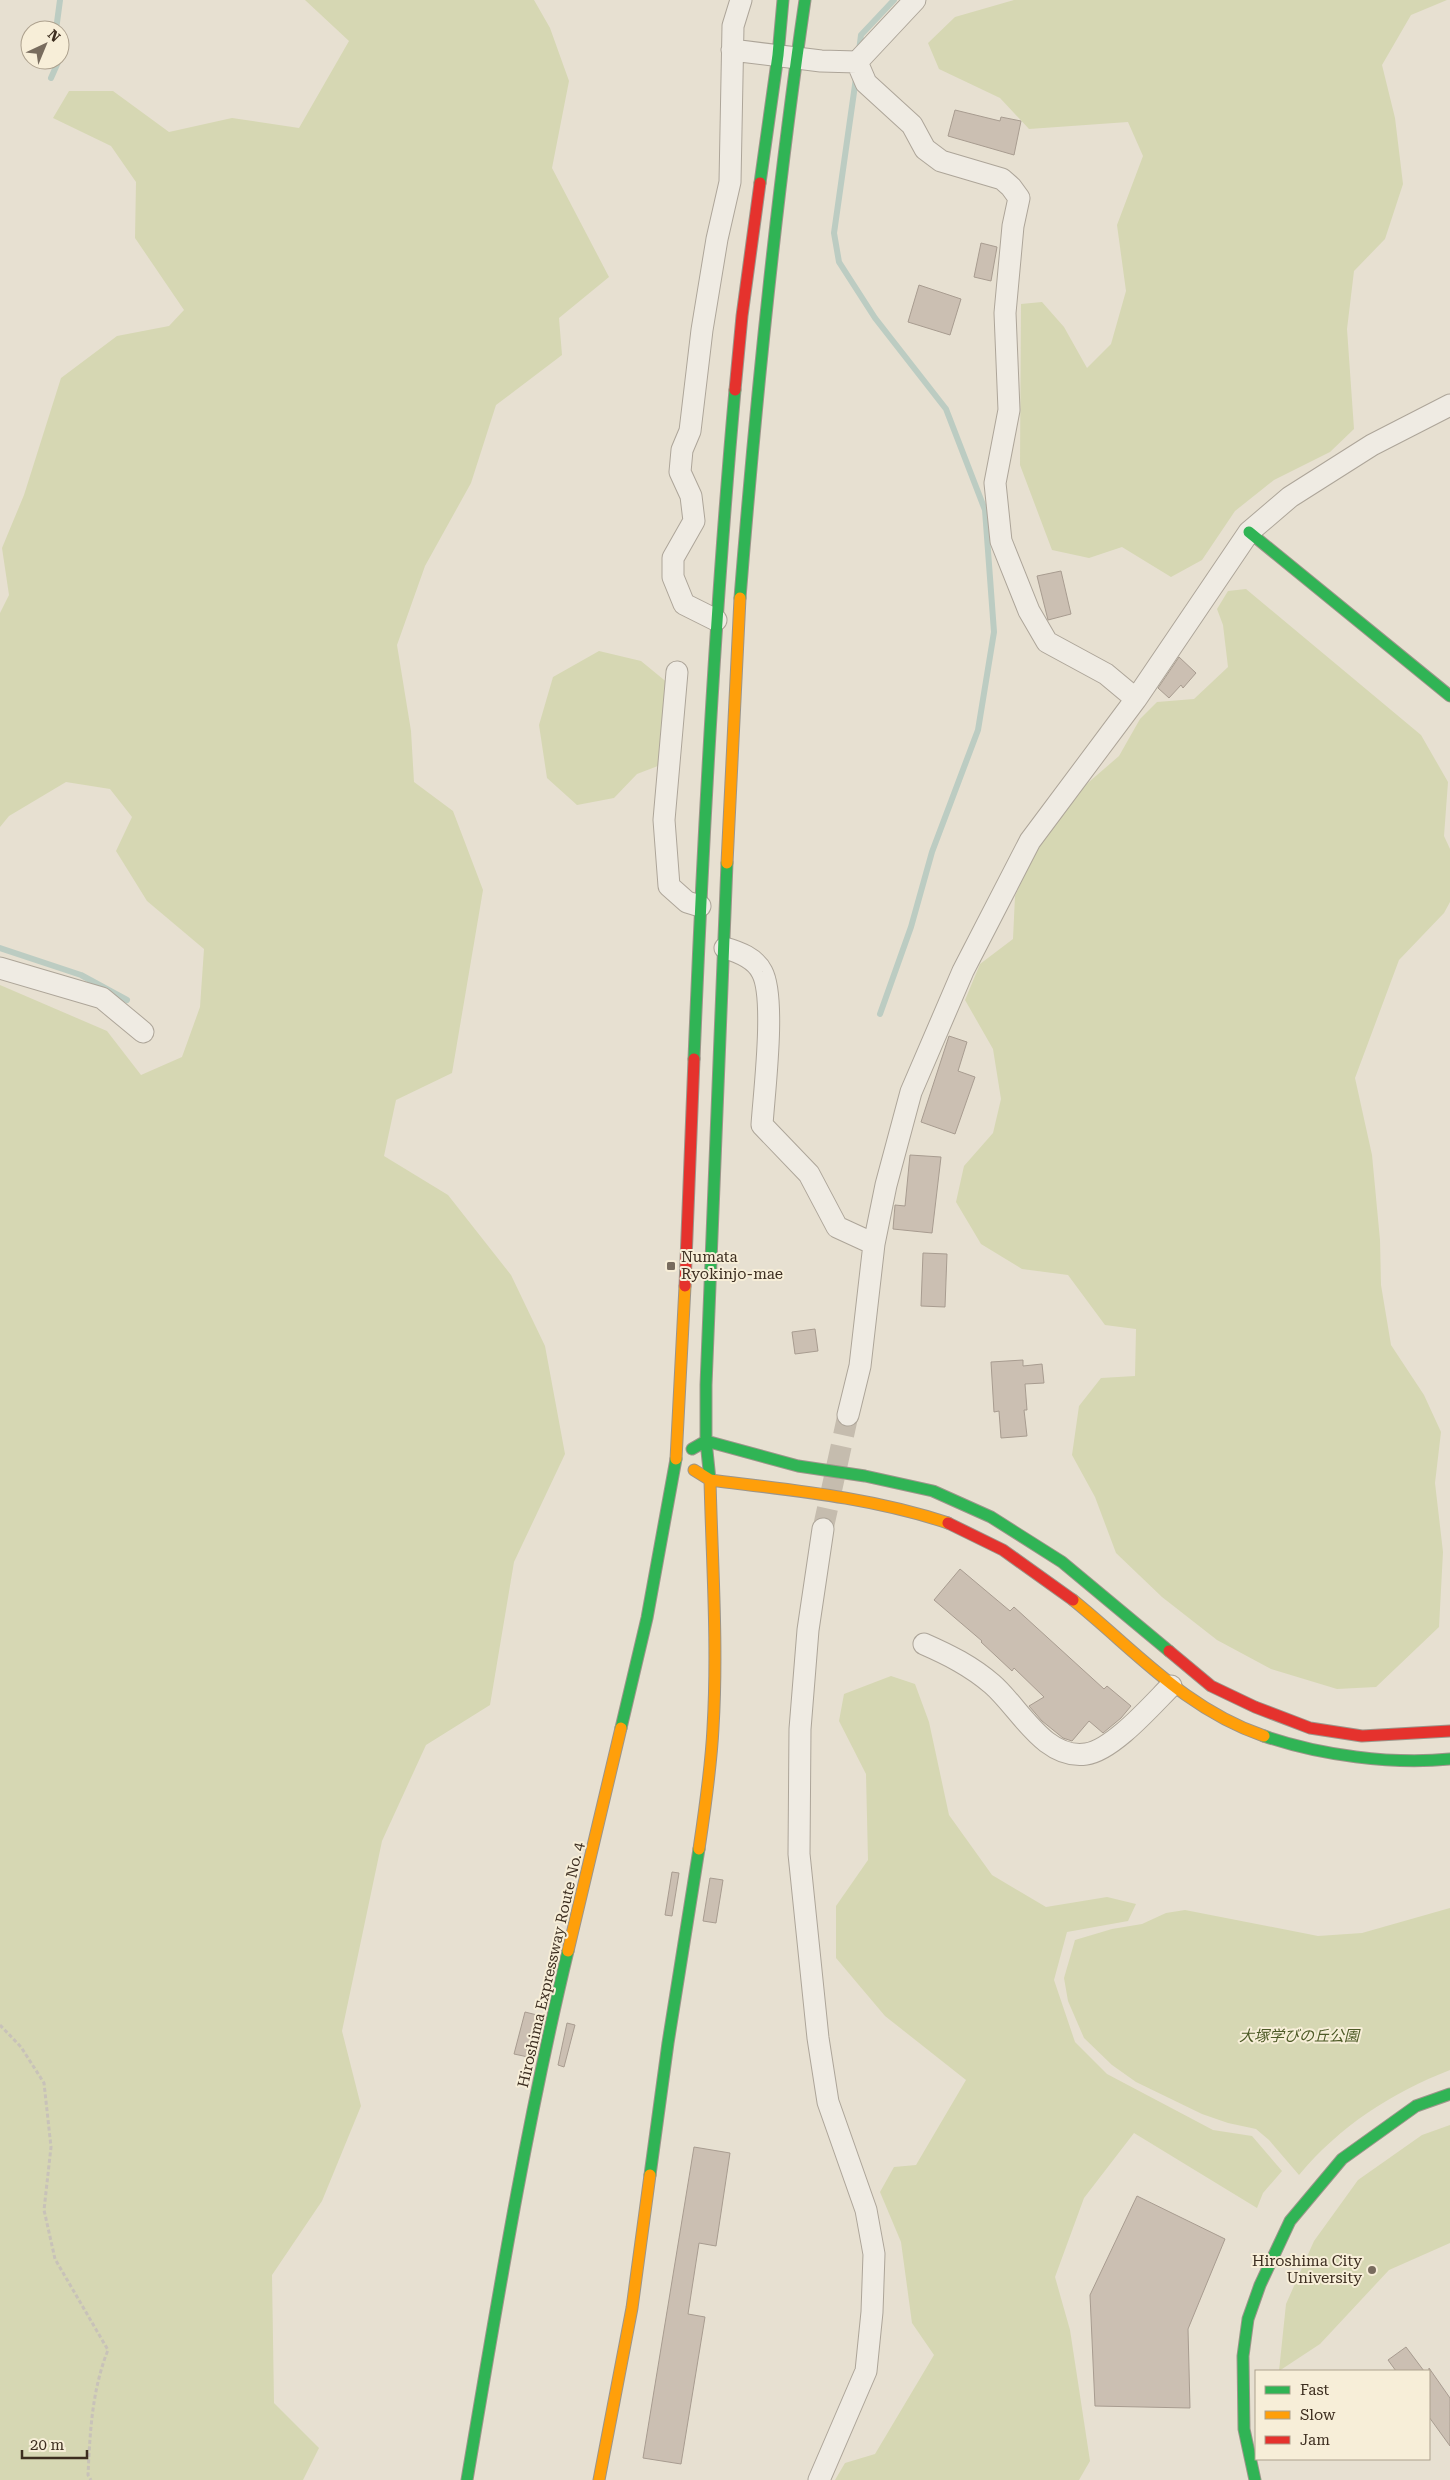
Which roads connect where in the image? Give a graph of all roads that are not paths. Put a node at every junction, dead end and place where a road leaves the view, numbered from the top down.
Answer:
1 (741, 0) edge
2 (782, 0) edge
3 (805, 0) edge
4 (914, 0) edge
5 (732, 50) junction
6 (787, 56) junction
7 (857, 62) junction
8 (1450, 405) edge
9 (1249, 532) junction
10 (716, 620) junction
11 (677, 672) dead end
12 (1450, 696) edge
13 (1136, 699) junction
14 (700, 906) junction
15 (725, 948) junction
16 (0, 968) edge
17 (143, 1032) dead end
18 (874, 1244) junction
19 (848, 1415) tunnel mouth
20 (706, 1441) junction
21 (676, 1458) junction
22 (710, 1480) junction
23 (823, 1529) tunnel mouth
24 (924, 1644) dead end
25 (1171, 1686) junction
26 (1450, 1731) edge
27 (1450, 1759) edge
28 (1450, 2094) edge
29 (467, 2480) edge
30 (599, 2480) edge
31 (819, 2480) edge
32 (1255, 2480) edge

1 - 5 street
2 - 6 main road
3 - 6 main road
4 - 7 street
5 - 6 street
5 - 10 street
6 - 7 street
6 - 10 main road, Hiroshima Expressway Route No. 4
6 - 15 main road
7 - 13 street
8 - 9 street
9 - 12 main road
9 - 13 street
10 - 14 main road, Hiroshima Expressway Route No. 4
11 - 14 street
13 - 18 street
14 - 21 main road, Hiroshima Expressway Route No. 4
15 - 18 street
15 - 20 main road
16 - 17 street
18 - 19 street
20 - 21 main road
20 - 22 main road
20 - 26 main road
21 - 22 main road
21 - 29 main road, Hiroshima Expressway Route No. 4
22 - 25 main road
22 - 30 main road
23 - 31 street
24 - 25 street
25 - 27 main road
28 - 32 main road

